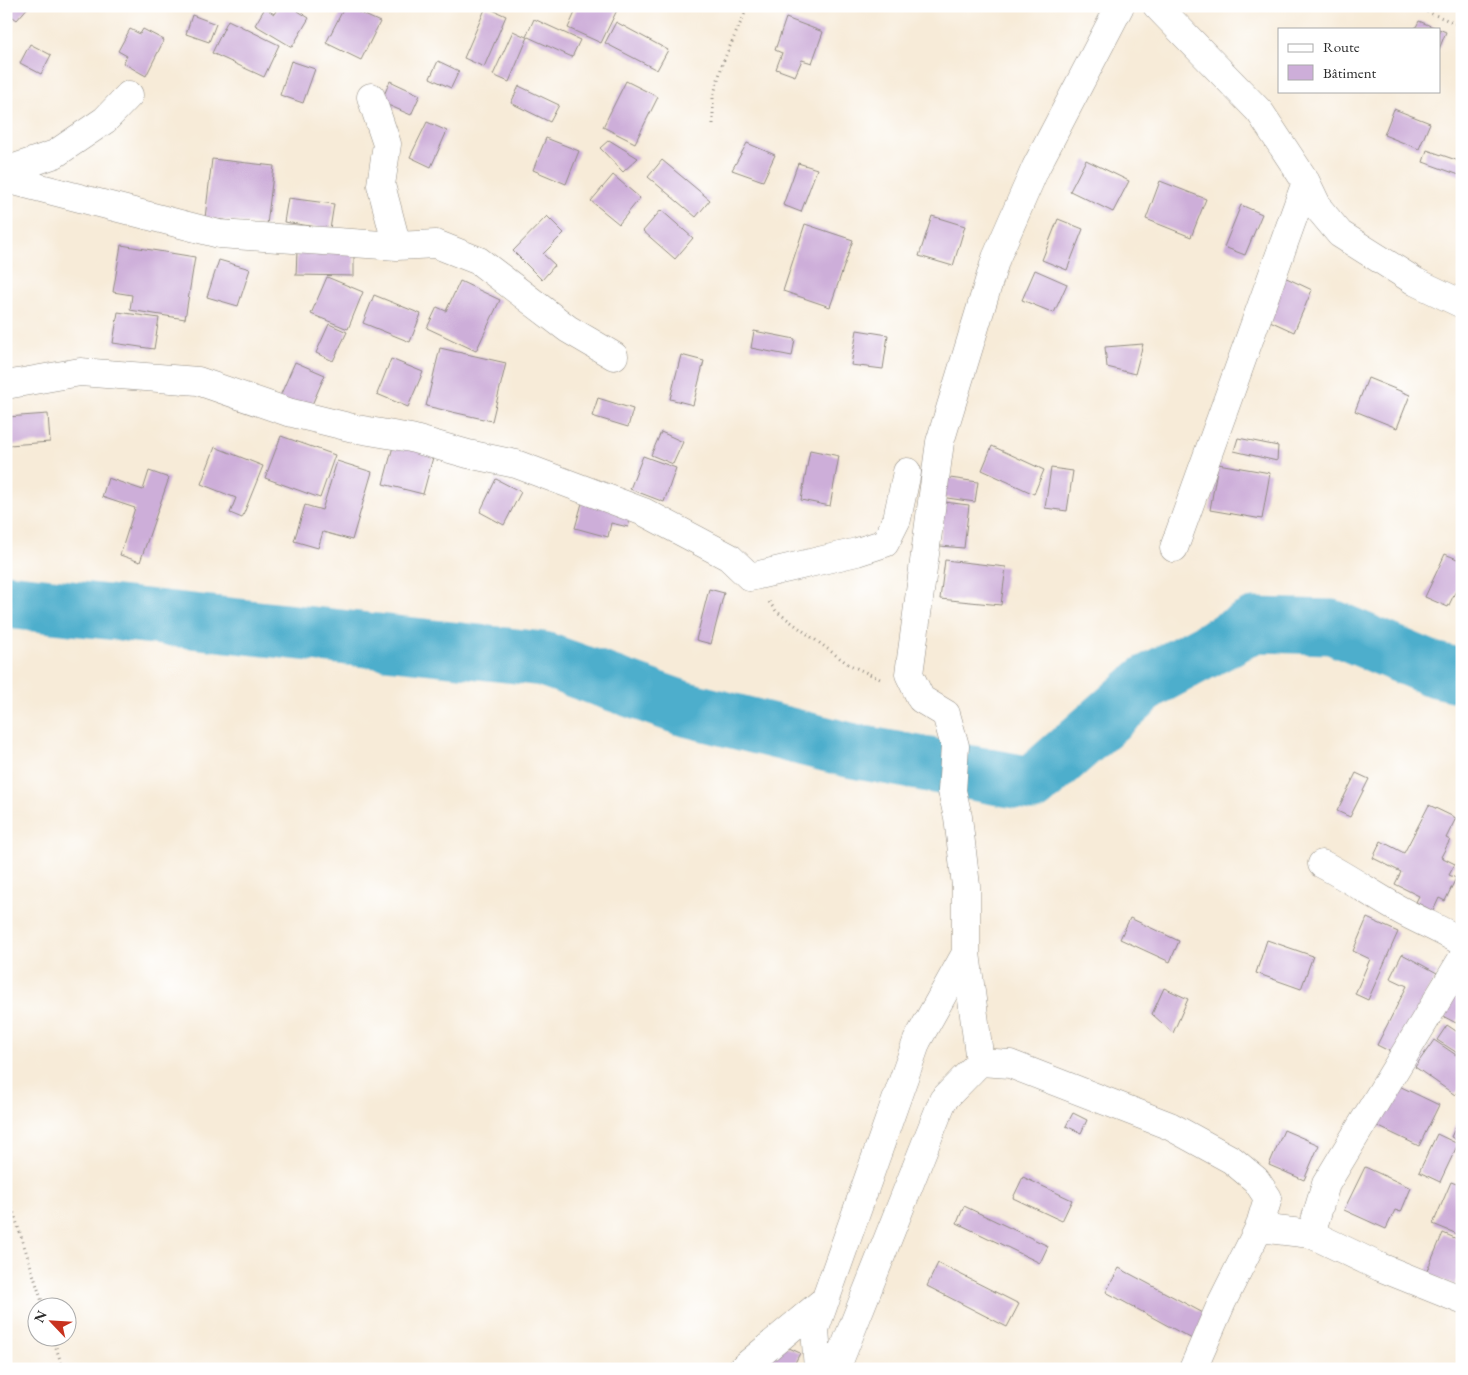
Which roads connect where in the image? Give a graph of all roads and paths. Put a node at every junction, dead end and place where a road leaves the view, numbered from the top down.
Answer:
1 (748, 6) edge
2 (1120, 6) edge
3 (1157, 6) edge
4 (1412, 6) edge
5 (1462, 26) edge
6 (128, 95) dead end
7 (371, 97) dead end
8 (713, 124) dead end
9 (6, 171) edge
10 (6, 179) edge
11 (1306, 182) junction
12 (397, 246) junction
13 (1462, 304) edge
14 (614, 356) dead end
15 (6, 384) edge
16 (906, 472) dead end
17 (1174, 548) dead end
18 (750, 577) junction
19 (921, 699) junction
20 (1322, 864) dead end
21 (1462, 942) edge
22 (966, 953) junction
23 (1462, 959) edge
24 (980, 1062) junction
25 (6, 1189) edge
26 (1259, 1228) junction
27 (1311, 1234) junction
28 (41, 1298) edge
29 (827, 1298) junction
30 (1462, 1300) edge
31 (57, 1348) edge
32 (64, 1369) edge
33 (742, 1369) edge
34 (818, 1369) edge
35 (836, 1369) edge
36 (1193, 1369) edge

1 - 8 path
2 - 19 street
3 - 11 street
4 - 5 path
6 - 9 street
7 - 12 street
10 - 12 street
11 - 13 street
11 - 17 street
12 - 14 street
15 - 18 street
16 - 18 street
18 - 19 path
19 - 22 street
20 - 21 street
22 - 24 street
22 - 29 street
23 - 27 street
24 - 26 street
24 - 35 street
25 - 28 path
26 - 27 street
26 - 36 street
27 - 30 street
29 - 33 street
29 - 34 street
31 - 32 path

